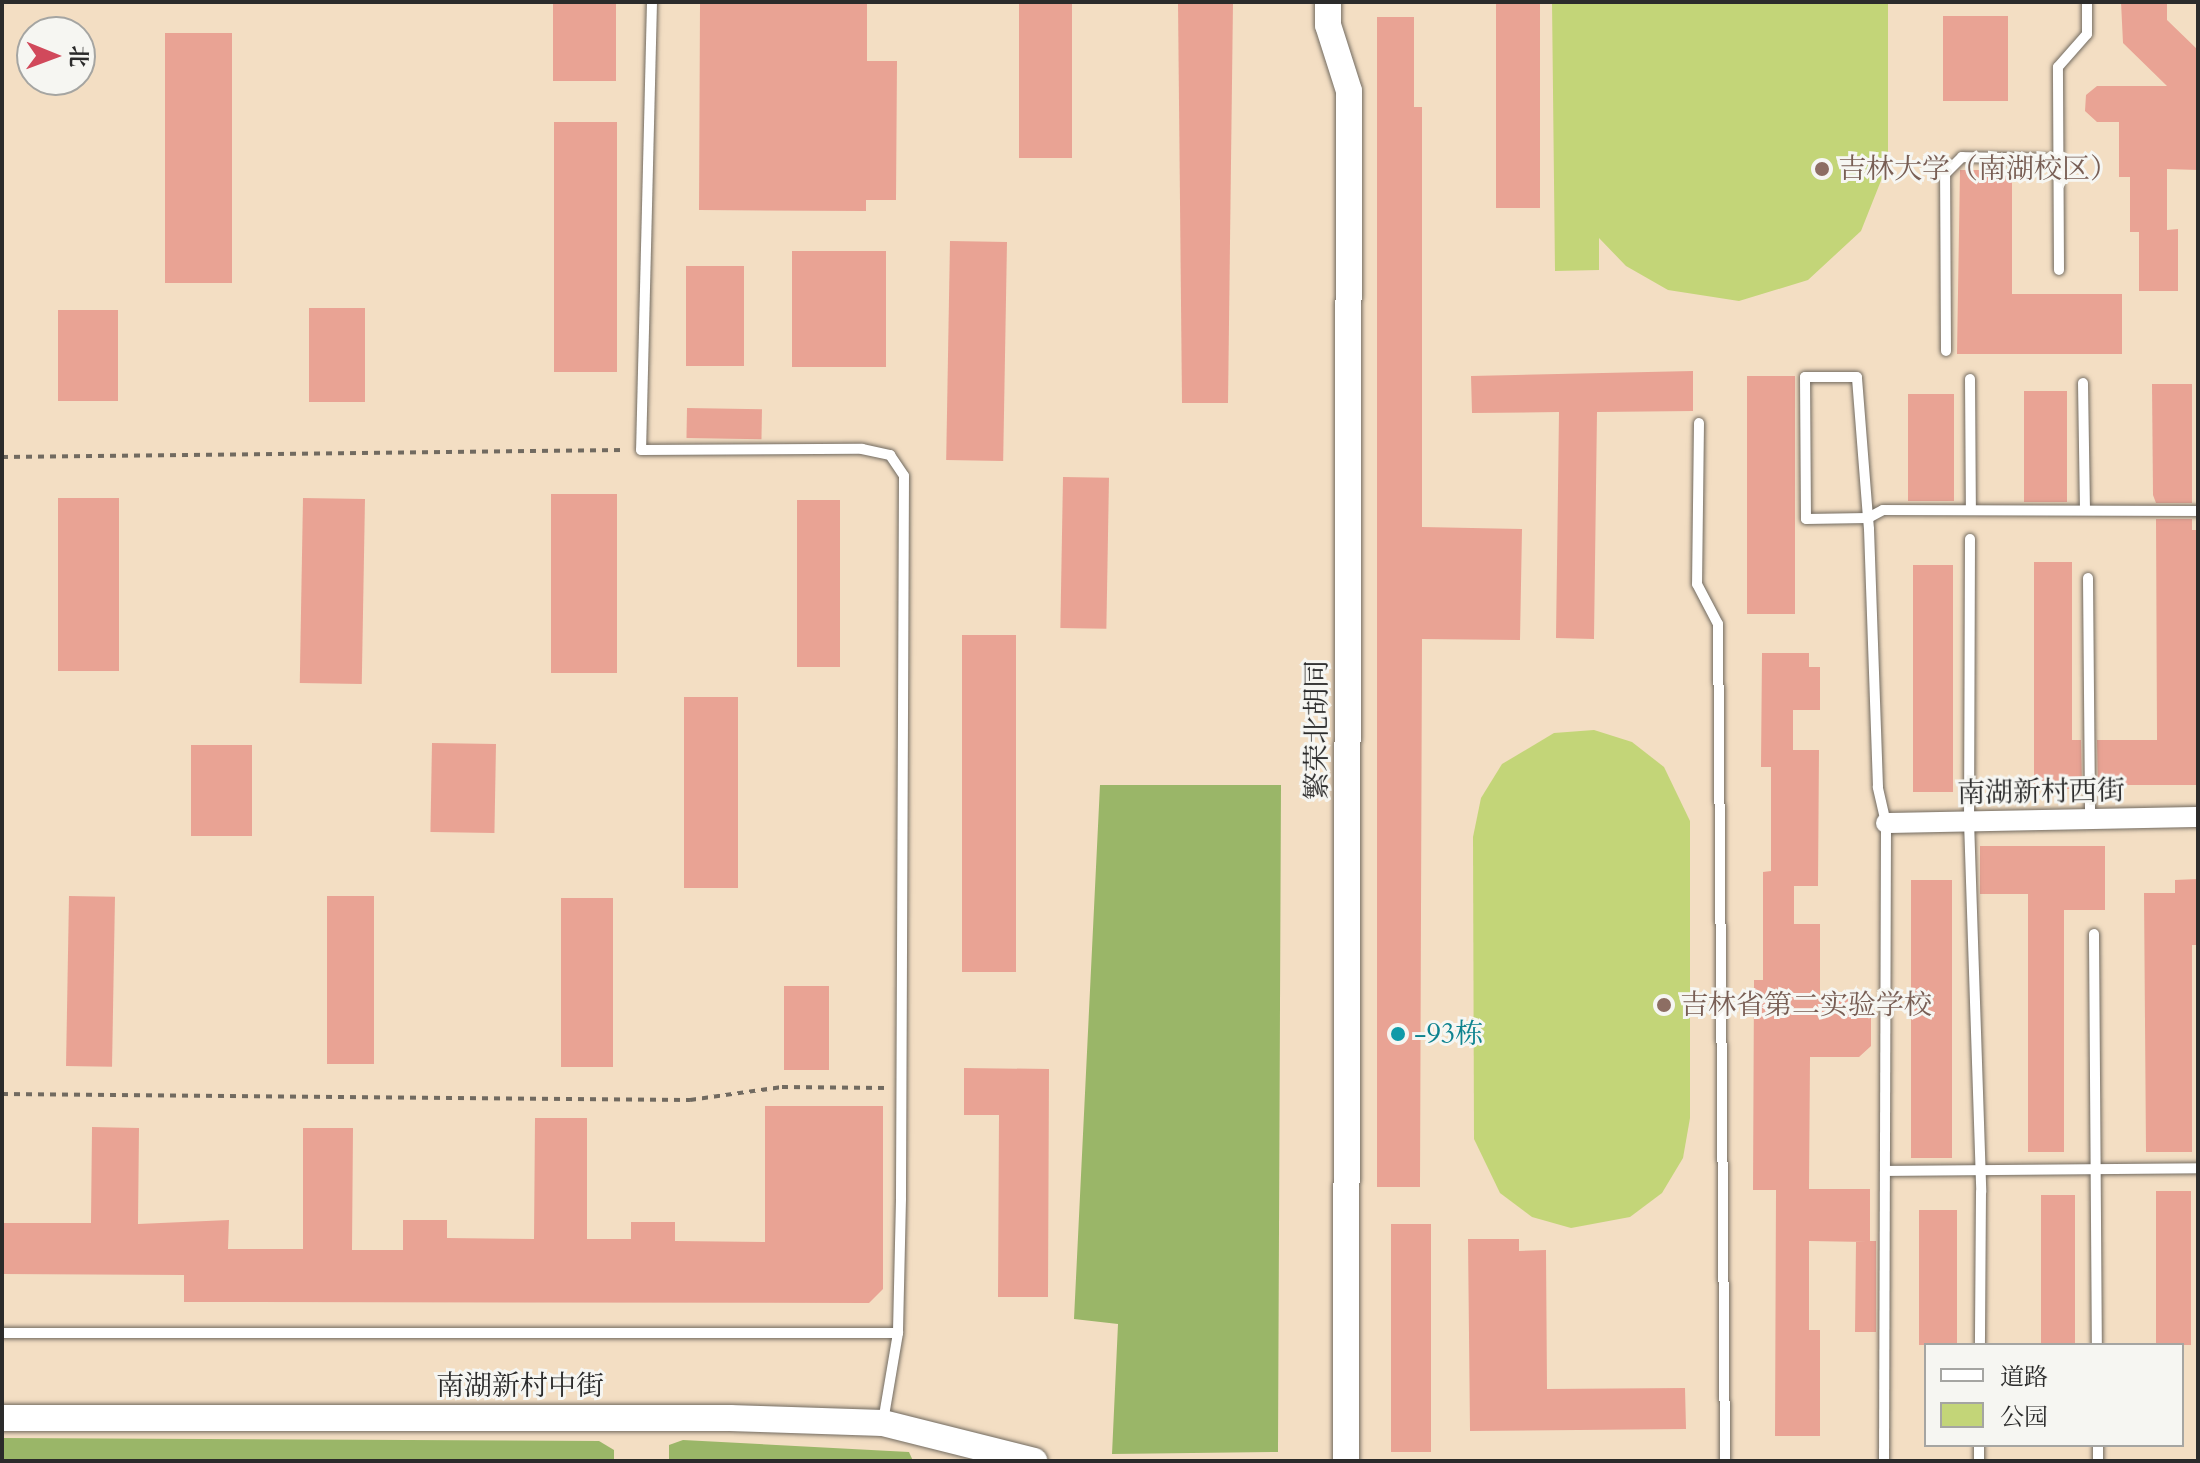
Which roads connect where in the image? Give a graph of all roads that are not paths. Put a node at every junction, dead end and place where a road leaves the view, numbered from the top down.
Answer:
1 (652, 2) edge
2 (1328, 2) edge
3 (2087, 2) edge
4 (2059, 159) junction
5 (2059, 270) dead end
6 (1946, 351) dead end
7 (1970, 379) dead end
8 (2083, 383) dead end
9 (1699, 423) dead end
10 (1971, 510) junction
11 (2085, 510) junction
12 (2198, 511) edge
13 (1868, 518) junction
14 (1970, 539) dead end
15 (2088, 578) dead end
16 (2198, 817) edge
17 (2090, 819) junction
18 (1969, 821) junction
19 (1886, 823) junction
20 (2094, 934) dead end
21 (1976, 1167) junction
22 (2095, 1167) junction
23 (2198, 1168) edge
24 (1885, 1171) junction
25 (2, 1333) edge
26 (898, 1333) junction
27 (1980, 1343) edge
28 (2097, 1343) edge
29 (2, 1418) edge
30 (883, 1423) junction
31 (1034, 1461) edge
32 (1346, 1461) edge
33 (1725, 1461) edge
34 (1884, 1461) edge

1 - 26 lane
2 - 32 street, 繁荣北胡同
3 - 4 lane
4 - 5 lane
4 - 6 lane
7 - 10 lane
8 - 11 lane
9 - 33 lane
10 - 11 lane
10 - 13 lane
11 - 12 lane
13 - 13 lane
13 - 19 lane
14 - 18 lane
15 - 17 lane
16 - 17 street, 南湖新村西街
17 - 18 street, 南湖新村西街
18 - 19 street, 南湖新村西街
18 - 21 lane
19 - 24 lane
20 - 22 lane
21 - 22 lane
21 - 24 lane
21 - 27 lane
22 - 23 lane
22 - 28 lane
24 - 34 lane
25 - 26 lane
26 - 30 lane
29 - 30 street, 南湖新村中街
30 - 31 street, 南湖新村中街

